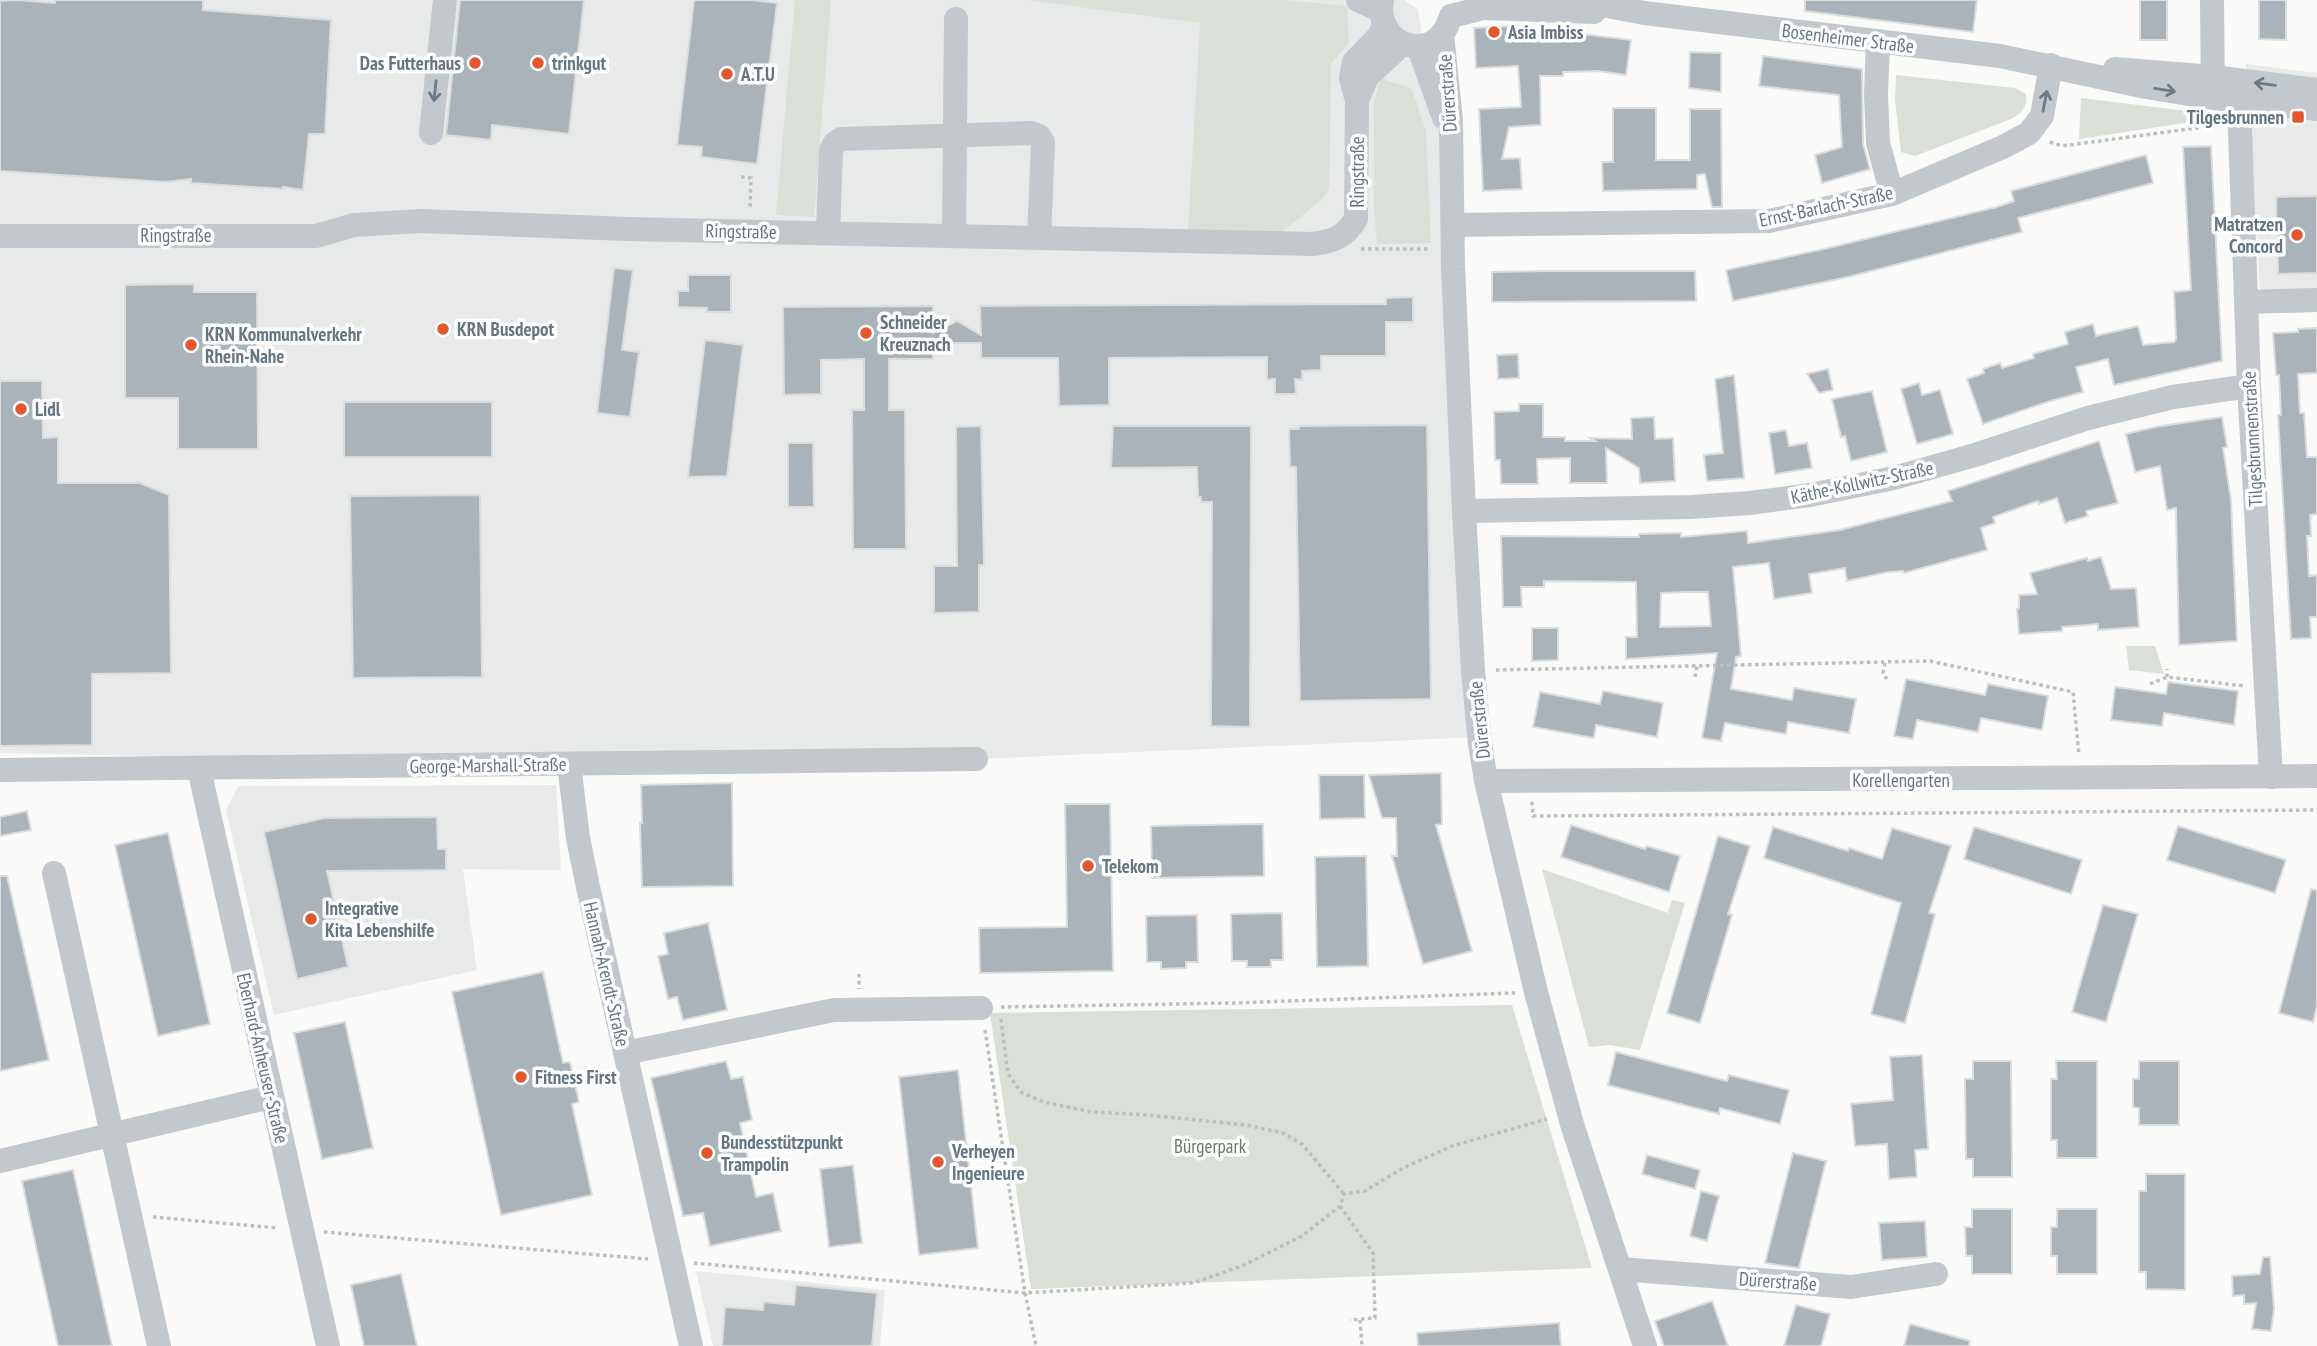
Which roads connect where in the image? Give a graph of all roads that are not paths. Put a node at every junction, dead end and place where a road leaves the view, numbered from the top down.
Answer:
1 (444, 0) edge
2 (1576, 0) edge
3 (2212, 0) edge
4 (1376, 9) edge
5 (1644, 13) junction
6 (1447, 17) edge
7 (957, 19) dead end
8 (1878, 41) junction
9 (1410, 45) junction
10 (2051, 65) junction
11 (2213, 88) junction
12 (2317, 90) edge
13 (1357, 101) junction
14 (2239, 101) junction
15 (2317, 110) edge
16 (431, 133) dead end
17 (955, 134) junction
18 (1451, 153) junction
19 (1892, 194) junction
20 (828, 233) junction
21 (0, 236) edge
22 (954, 236) junction
23 (1453, 237) junction
24 (1039, 238) junction
25 (2317, 300) edge
26 (2246, 302) junction
27 (2249, 386) junction
28 (1464, 511) junction
29 (976, 759) dead end
30 (569, 764) junction
31 (199, 769) junction
32 (0, 770) edge
33 (2317, 776) edge
34 (2271, 777) junction
35 (1486, 781) junction
36 (54, 873) dead end
37 (990, 1008) road end
38 (625, 1053) junction
39 (271, 1097) junction
40 (113, 1135) junction
41 (0, 1161) edge
42 (1620, 1269) junction
43 (1936, 1274) dead end
44 (159, 1346) edge
45 (328, 1346) edge
46 (691, 1346) edge
47 (1645, 1346) edge

1 -> 16 street
2 - 5 street, Bosenheimer Straße
3 - 11 street
4 - 9 street
4 - 13 street, Ringstraße
5 - 6 street, Bosenheimer Straße
5 - 8 street, Bosenheimer Straße
6 - 9 street, Bosenheimer Straße
6 - 18 street, Dürerstraße
7 - 17 street
8 - 10 street, Bosenheimer Straße
8 - 19 street
9 - 13 street, Ringstraße
9 - 18 street, Dürerstraße
10 - 11 street, Bosenheimer Straße
19 -> 10 street, Ernst-Barlach-Straße
12 -> 11 street, Bosenheimer Straße
11 - 14 street, Bosenheimer Straße
13 - 24 street, Ringstraße
14 - 15 street, Bosenheimer Straße
14 - 26 street, Tilgesbrunnenstraße
17 - 20 street
17 - 22 street
17 - 24 street
18 - 23 street, Dürerstraße
19 - 23 street, Ernst-Barlach-Straße
20 - 21 street, Ringstraße
20 - 22 street, Ringstraße
22 - 24 street, Ringstraße
23 - 28 street, Dürerstraße
25 - 26 street
26 - 27 street, Tilgesbrunnenstraße
27 - 28 street, Käthe-Kollwitz-Straße
27 - 34 street, Tilgesbrunnenstraße
28 - 35 street, Dürerstraße
29 - 30 street, George-Marshall-Straße
30 - 31 street, George-Marshall-Straße
30 - 38 street, Hannah-Arendt-Straße
31 - 32 street, George-Marshall-Straße
31 - 39 street, Eberhard-Anheuser-Straße
33 - 34 street, Korellengarten
34 - 35 street, Korellengarten
35 - 42 street, Dürerstraße
36 - 40 street
37 - 38 street
38 - 46 street, Hannah-Arendt-Straße
39 - 40 street
39 - 45 street, Eberhard-Anheuser-Straße
40 - 41 street
40 - 44 street
42 - 43 street, Dürerstraße
42 - 47 street, Dürerstraße

